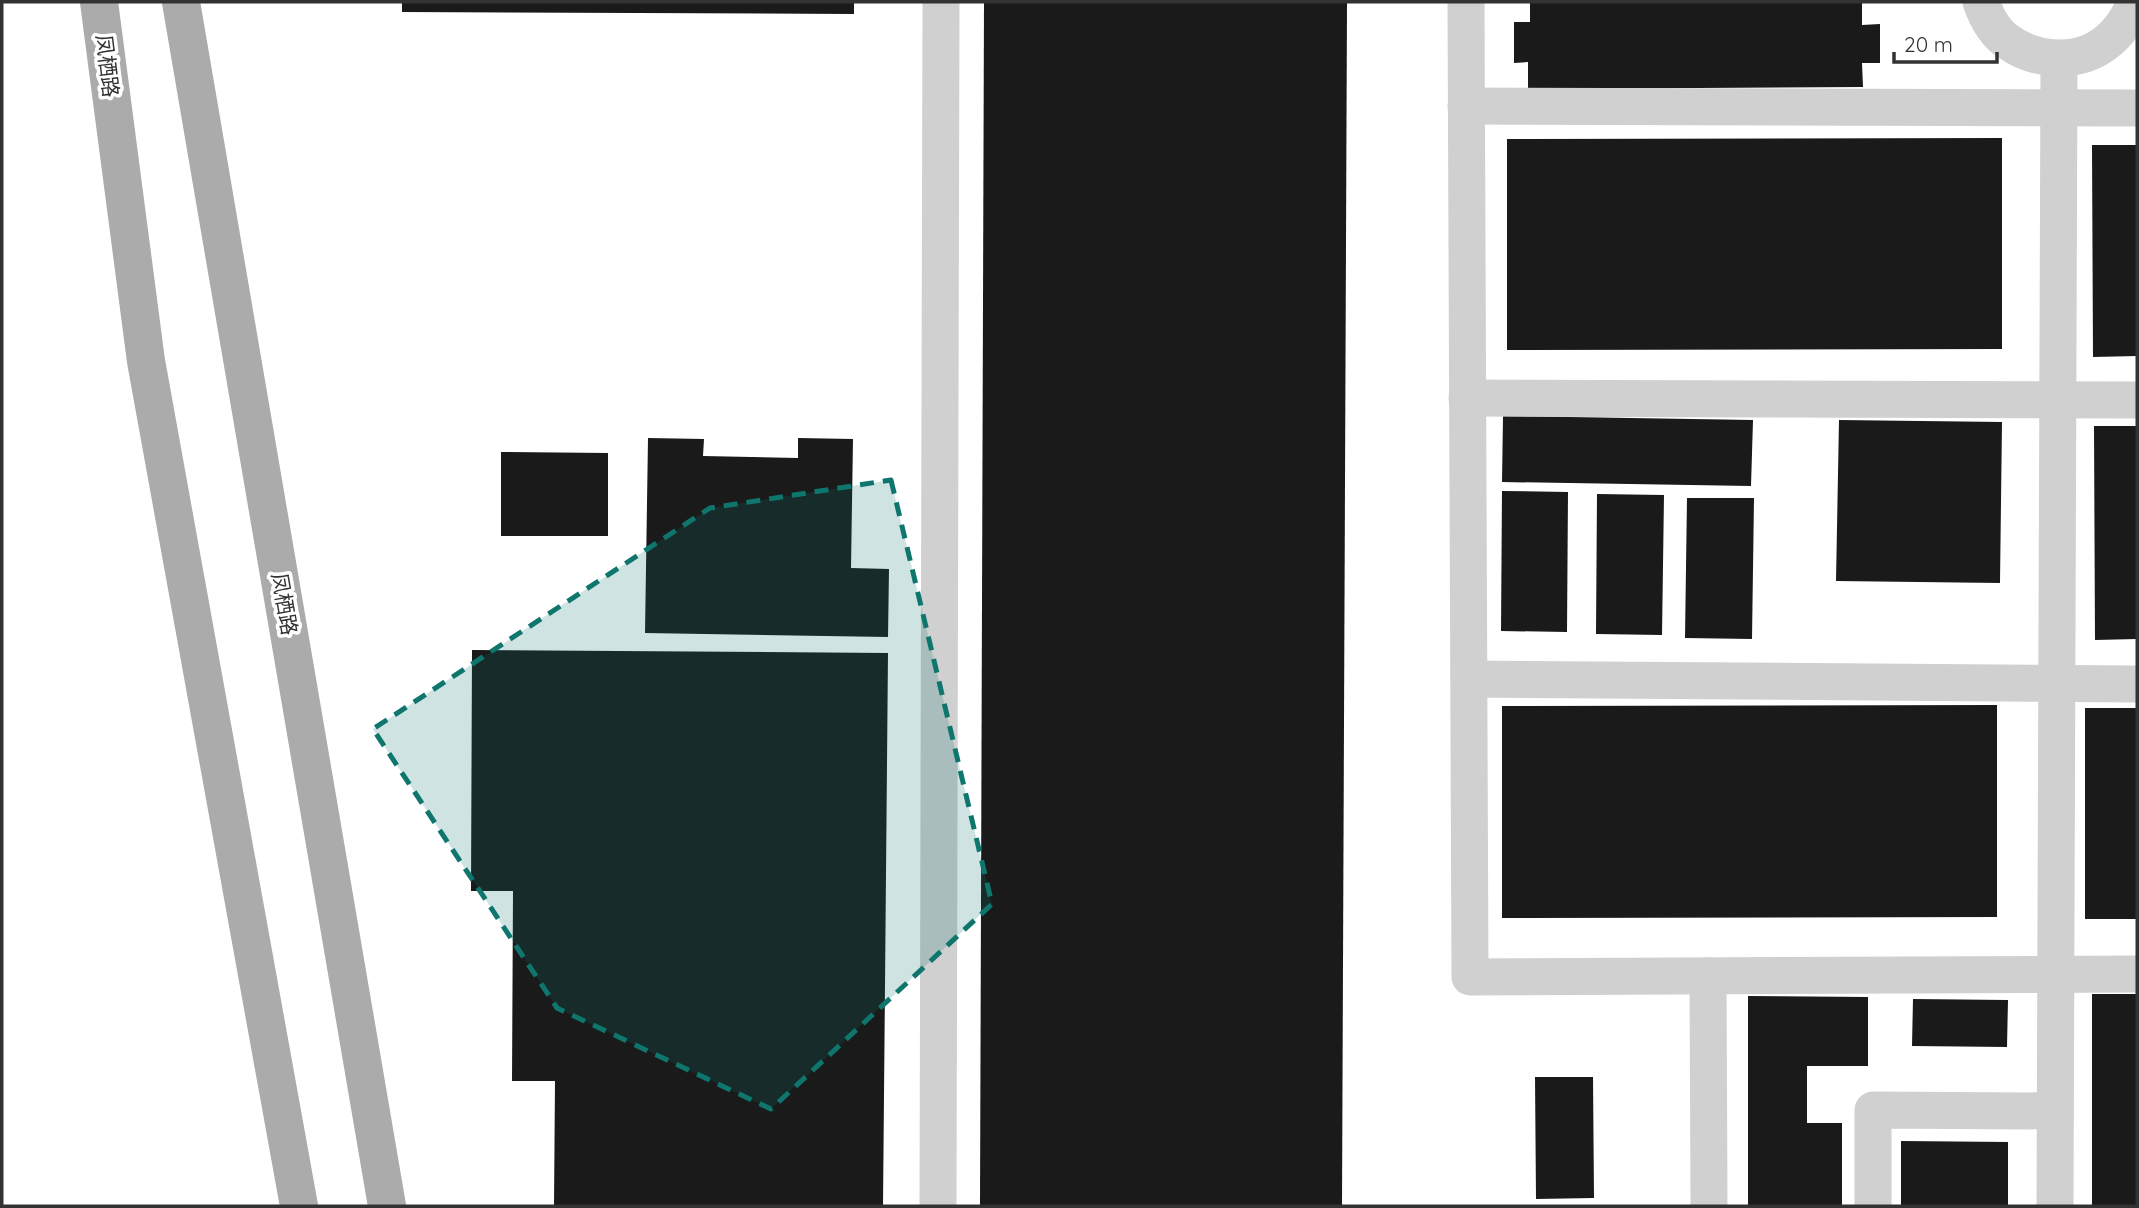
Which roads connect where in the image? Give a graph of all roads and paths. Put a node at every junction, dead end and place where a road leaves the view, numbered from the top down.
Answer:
1 (99, 2) edge
2 (181, 2) edge
3 (942, 2) edge
4 (1466, 2) edge
5 (1981, 2) edge
6 (2136, 2) edge
7 (2059, 59) junction
8 (1466, 106) junction
9 (2059, 108) junction
10 (2137, 108) edge
11 (1467, 397) junction
12 (2057, 400) junction
13 (2137, 400) edge
14 (1469, 679) junction
15 (2057, 683) junction
16 (2137, 684) edge
17 (2056, 974) junction
18 (2137, 974) edge
19 (1709, 976) junction
20 (2055, 1111) junction
21 (299, 1206) edge
22 (387, 1206) edge
23 (938, 1206) edge
24 (1709, 1206) edge
25 (1872, 1206) edge
26 (2055, 1206) edge

1 - 21 main road, 凤栖路
2 - 22 main road, 凤栖路
3 - 23 lane
4 - 8 lane
5 - 7 lane
6 - 7 lane
7 - 9 lane
8 - 9 lane
8 - 11 lane
9 - 10 lane
9 - 12 lane
11 - 12 lane
11 - 14 lane
12 - 13 lane
12 - 15 lane
14 - 15 lane
14 - 19 lane
15 - 16 lane
15 - 17 lane
17 - 18 lane
17 - 19 lane
17 - 20 lane
19 - 24 lane
20 - 25 lane
20 - 26 lane

